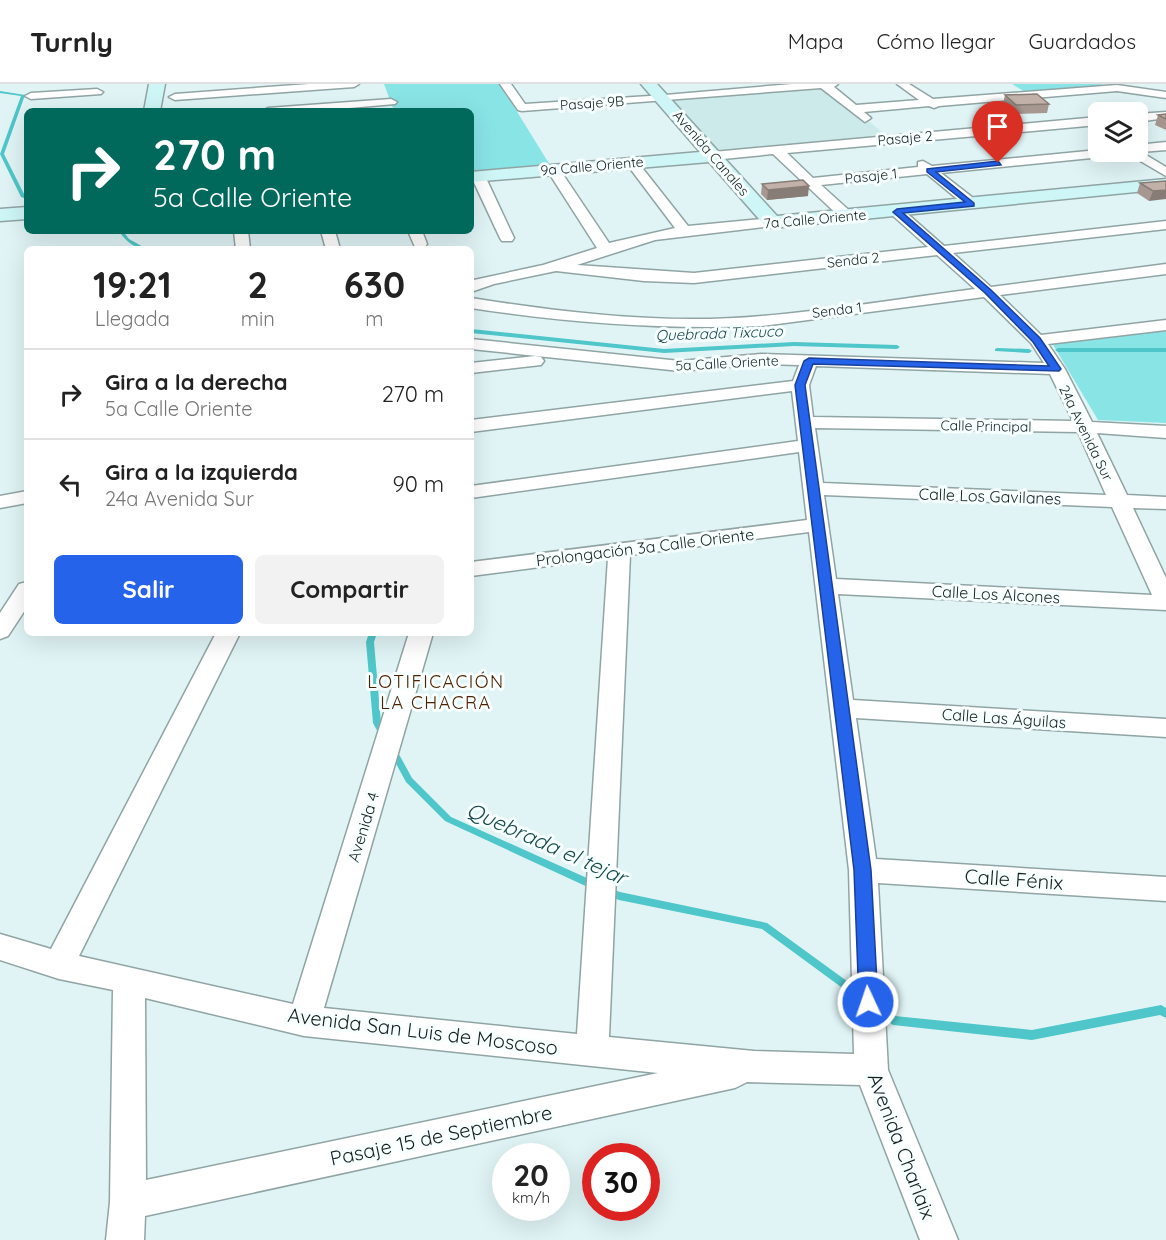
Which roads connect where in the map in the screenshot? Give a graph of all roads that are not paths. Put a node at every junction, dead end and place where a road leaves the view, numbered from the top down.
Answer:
1 (68, 84) edge
2 (157, 84) edge
3 (354, 84) edge
4 (649, 84) edge
5 (826, 84) edge
6 (902, 84) edge
7 (506, 85) edge
8 (519, 85) edge
9 (773, 86) edge
10 (1114, 86) edge
11 (252, 88) edge
12 (97, 93) edge
13 (1035, 94) junction
14 (1166, 95) edge
15 (175, 97) edge
16 (666, 97) junction
17 (391, 102) edge
18 (930, 103) junction
19 (153, 108) edge
20 (309, 108) edge
21 (854, 109) junction
22 (1166, 115) edge
23 (1148, 117) edge
24 (1082, 122) junction
25 (1088, 122) edge
26 (1088, 126) edge
27 (973, 132) junction
28 (892, 140) junction
29 (1166, 146) edge
30 (1148, 148) edge
31 (776, 150) junction
32 (1088, 154) edge
33 (713, 156) junction
34 (1148, 162) edge
35 (632, 163) junction
36 (554, 170) junction
37 (930, 170) junction
38 (1166, 172) edge
39 (475, 176) edge
40 (810, 182) junction
41 (1166, 184) edge
42 (972, 204) junction
43 (897, 212) junction
44 (24, 213) edge
45 (0, 215) edge
46 (847, 216) junction
47 (772, 222) junction
48 (1166, 225) edge
49 (685, 231) junction
50 (507, 238) dead end
51 (606, 250) junction
52 (940, 250) junction
53 (557, 267) junction
54 (1166, 269) edge
55 (474, 286) edge
56 (988, 292) junction
57 (474, 304) edge
58 (1166, 325) edge
59 (1037, 340) junction
60 (474, 344) edge
61 (577, 356) junction
62 (809, 361) junction
63 (474, 368) edge
64 (1056, 369) junction
65 (800, 385) junction
66 (474, 426) edge
67 (1085, 427) junction
68 (1166, 432) edge
69 (807, 433) junction
70 (814, 489) junction
71 (474, 491) edge
72 (24, 498) edge
73 (1119, 501) junction
74 (0, 502) edge
75 (1166, 504) edge
76 (818, 525) junction
77 (619, 550) junction
78 (474, 569) edge
79 (826, 586) junction
80 (24, 594) edge
81 (1166, 602) edge
82 (8, 623) edge
83 (226, 636) edge
84 (420, 636) edge
85 (842, 708) junction
86 (1166, 728) edge
87 (863, 870) junction
88 (1166, 889) edge
89 (0, 946) edge
90 (59, 965) junction
91 (129, 980) junction
92 (304, 1021) junction
93 (592, 1050) junction
94 (754, 1067) junction
95 (872, 1070) junction
96 (128, 1202) junction
97 (125, 1240) edge
98 (939, 1240) edge

1 - 12 street
2 - 19 street
3 - 11 street
4 - 16 street, Avenida Canales
5 - 9 street, Pasaje 9B
5 - 21 street
6 - 18 street
7 - 8 street
7 - 16 street, Pasaje 9B
9 - 16 street, Pasaje 9B
10 - 13 street
10 - 14 street
11 - 15 street
13 - 18 street
13 - 24 street
16 - 33 street, Avenida Canales
17 - 20 street
18 - 21 street
18 - 27 street
21 - 28 street
22 - 23 street
24 - 25 street, Pasaje 2
24 - 26 street
24 - 27 street, Pasaje 2
27 - 28 street, Pasaje 2
28 - 31 street, Pasaje 2
28 - 37 street
29 - 30 street
31 - 33 street, Pasaje 2
31 - 40 street
32 - 37 street, Pasaje 1
33 - 35 street, 9a Calle Oriente
33 - 47 street, Avenida Canales
34 - 38 street
35 - 36 street, 9a Calle Oriente
35 - 49 street
36 - 39 street, 9a Calle Oriente
36 - 51 street
37 - 40 street, Pasaje 1
37 - 42 street
39 - 50 street
40 - 46 street
41 - 42 street, 7a Calle Oriente
42 - 43 street, 7a Calle Oriente
43 - 46 street, 7a Calle Oriente
43 - 52 street, 24a Avenida Sur
44 - 45 street
46 - 47 street, 7a Calle Oriente
47 - 49 street, 7a Calle Oriente
48 - 52 street, Senda 2
49 - 51 street, 7a Calle Oriente
51 - 53 street, 7a Calle Oriente
52 - 53 street, Senda 2
52 - 56 street, 24a Avenida Sur
53 - 55 street, 7a Calle Oriente
54 - 56 street, Senda 1
56 - 57 street, Senda 1
56 - 59 street, 24a Avenida Sur
58 - 59 street
59 - 64 street, 24a Avenida Sur
60 - 61 street, 5a Calle Oriente
61 - 62 street, 5a Calle Oriente
61 - 63 street
62 - 64 street, 5a Calle Oriente
62 - 65 street, Avenida Charlaix
64 - 67 street, 24a Avenida Sur
65 - 66 street
65 - 69 street, Avenida Charlaix
67 - 68 street, Calle Principal
67 - 69 street, Calle Principal
67 - 73 street, 24a Avenida Sur
69 - 70 street, Avenida Charlaix
69 - 71 street, Calle Principal
70 - 73 street, Calle Los Gavilanes
70 - 76 street, Avenida Charlaix
72 - 74 street
73 - 75 street, Calle Los Gavilanes
73 - 81 street, 24a Avenida Sur
76 - 77 street, Prolongación 3a Calle Oriente
76 - 79 street, Avenida Charlaix
77 - 78 street, Prolongación 3a Calle Oriente
77 - 93 street
79 - 81 street, Calle Los Alcones
79 - 85 street, Avenida Charlaix
80 - 82 street
83 - 90 street
84 - 92 street, Avenida 4
85 - 86 street, Calle Las Águilas
85 - 87 street, Avenida Charlaix
87 - 88 street, Calle Fénix
87 - 95 street, Avenida Charlaix
89 - 90 street, Avenida San Luis de Moscoso
90 - 91 street, Avenida San Luis de Moscoso
91 - 92 street, Avenida San Luis de Moscoso
91 - 96 street
92 - 93 street, Avenida San Luis de Moscoso
93 - 94 street, Avenida San Luis de Moscoso
94 - 95 street, Avenida San Luis de Moscoso
94 - 96 street, Pasaje 15 de Septiembre
95 - 98 street, Avenida Charlaix
96 - 97 street

